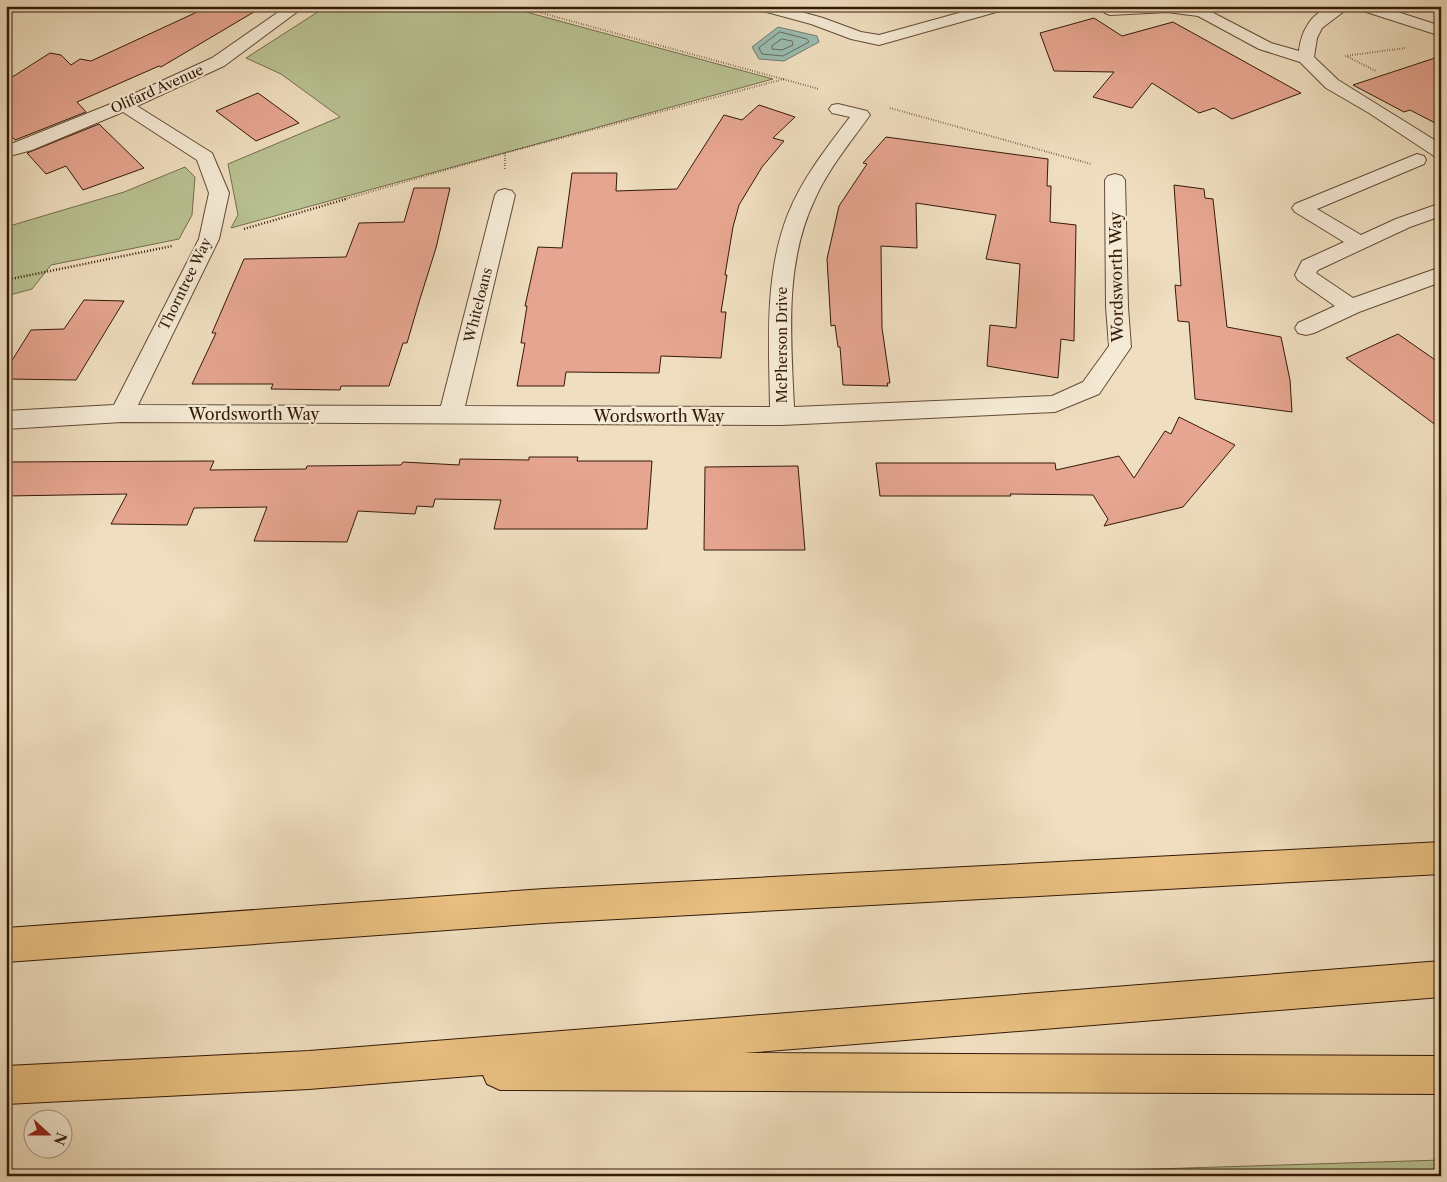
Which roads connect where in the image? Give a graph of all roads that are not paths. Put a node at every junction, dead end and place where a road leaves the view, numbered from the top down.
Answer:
1 (297, 6) edge
2 (762, 6) edge
3 (1002, 6) edge
4 (1343, 6) edge
5 (1362, 6) edge
6 (1110, 10) dead end
7 (1441, 31) edge
8 (1306, 58) junction
9 (124, 105) junction
10 (838, 109) dead end
11 (6, 152) edge
12 (1441, 152) edge
13 (1417, 160) dead end
14 (1115, 180) dead end
15 (504, 196) dead end
16 (1441, 209) edge
17 (1360, 243) junction
18 (1441, 274) edge
19 (1351, 307) junction
20 (1306, 328) dead end
21 (122, 413) junction
22 (451, 415) junction
23 (782, 416) junction
24 (6, 420) edge
25 (1441, 858) edge
26 (191, 929) junction
27 (6, 932) edge
28 (6, 945) edge
29 (1441, 979) edge
30 (309, 1070) junction
31 (1441, 1075) edge
32 (6, 1085) edge

1 - 9 street, Olifard Avenue
2 - 3 street
4 - 8 street
5 - 7 street
6 - 8 street
8 - 12 street
9 - 11 street, Olifard Avenue
9 - 21 street, Thorntree Way
10 - 23 street, McPherson Drive
13 - 17 street
14 - 23 street, Wordsworth Way
15 - 22 street, Whiteloans
16 - 17 street
17 - 19 street
18 - 19 street
19 - 20 street
21 - 22 street, Wordsworth Way
21 - 24 street, Wordsworth Way
22 - 23 street, Wordsworth Way
25 - 26 highway
26 - 27 highway
26 - 28 highway
29 - 30 highway
30 - 31 highway
30 - 32 highway

